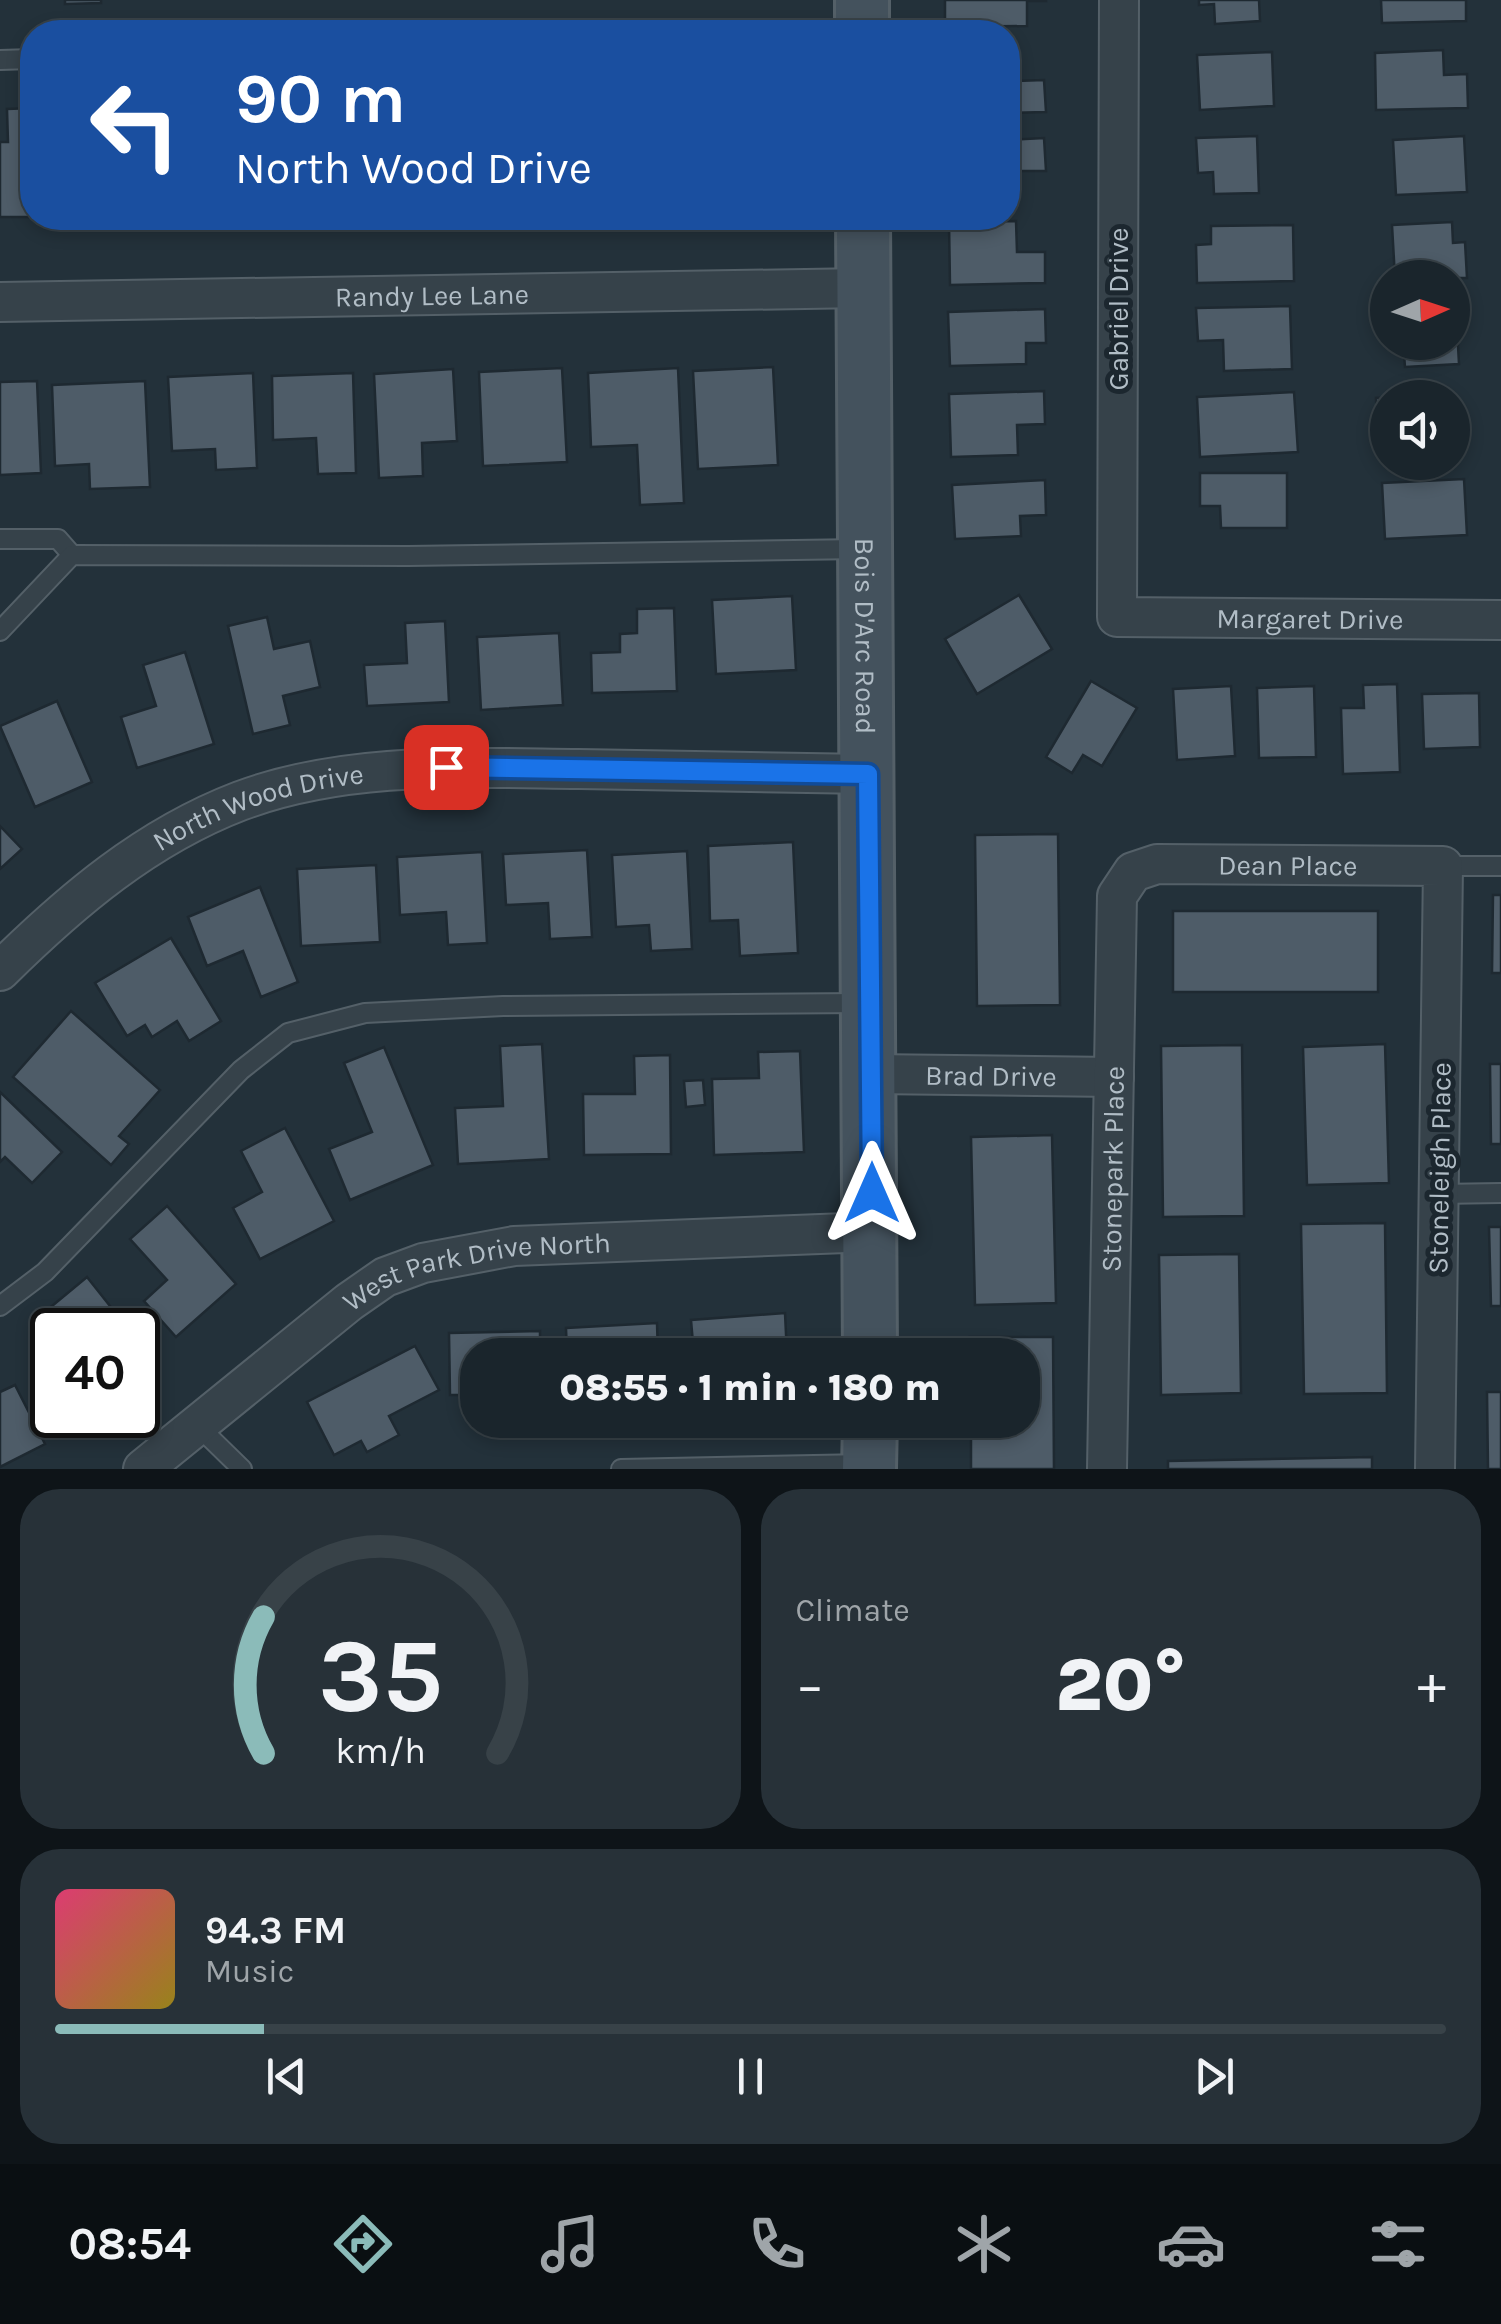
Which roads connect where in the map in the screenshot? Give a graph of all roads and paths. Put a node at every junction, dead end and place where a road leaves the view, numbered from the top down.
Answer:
1 (1119, 0) edge
2 (862, 230) edge
3 (863, 288) junction
4 (0, 302) edge
5 (0, 539) edge
6 (866, 549) junction
7 (72, 555) junction
8 (1117, 617) joint
9 (1501, 620) edge
10 (0, 631) edge
11 (868, 774) junction
12 (1443, 866) junction
13 (1501, 866) edge
14 (1133, 872) joint
15 (0, 971) edge
16 (870, 1002) junction
17 (870, 1074) junction
18 (1114, 1077) junction
19 (1438, 1194) junction
20 (1501, 1194) edge
21 (872, 1232) junction
22 (0, 1306) edge
23 (870, 1338) edge
24 (198, 1426) junction
25 (869, 1451) edge
26 (142, 1469) edge
27 (242, 1469) edge
28 (622, 1469) edge
29 (1108, 1469) edge
30 (1435, 1469) edge

1 - 8 street, Gabriel Drive
2 - 3 street, Bois D'Arc Road
3 - 4 street, Randy Lee Lane
3 - 6 street, Bois D'Arc Road
5 - 7 lane
6 - 7 lane
6 - 11 street, Bois D'Arc Road
7 - 10 lane
8 - 9 street, Margaret Drive
11 - 15 street, North Wood Drive
11 - 16 street, Bois D'Arc Road
12 - 13 lane
12 - 14 street, Dean Place
12 - 19 street, Stoneleigh Place
14 - 18 street, Stonepark Place
16 - 17 street, Bois D'Arc Road
16 - 22 lane
17 - 18 street, Brad Drive
17 - 21 street, Bois D'Arc Road
18 - 29 street, Stonepark Place
19 - 20 lane
19 - 30 street, Stoneleigh Place
21 - 23 street, Bois D'Arc Road
21 - 24 street, West Park Drive North
24 - 26 street, West Park Drive North
24 - 27 lane
25 - 28 lane

